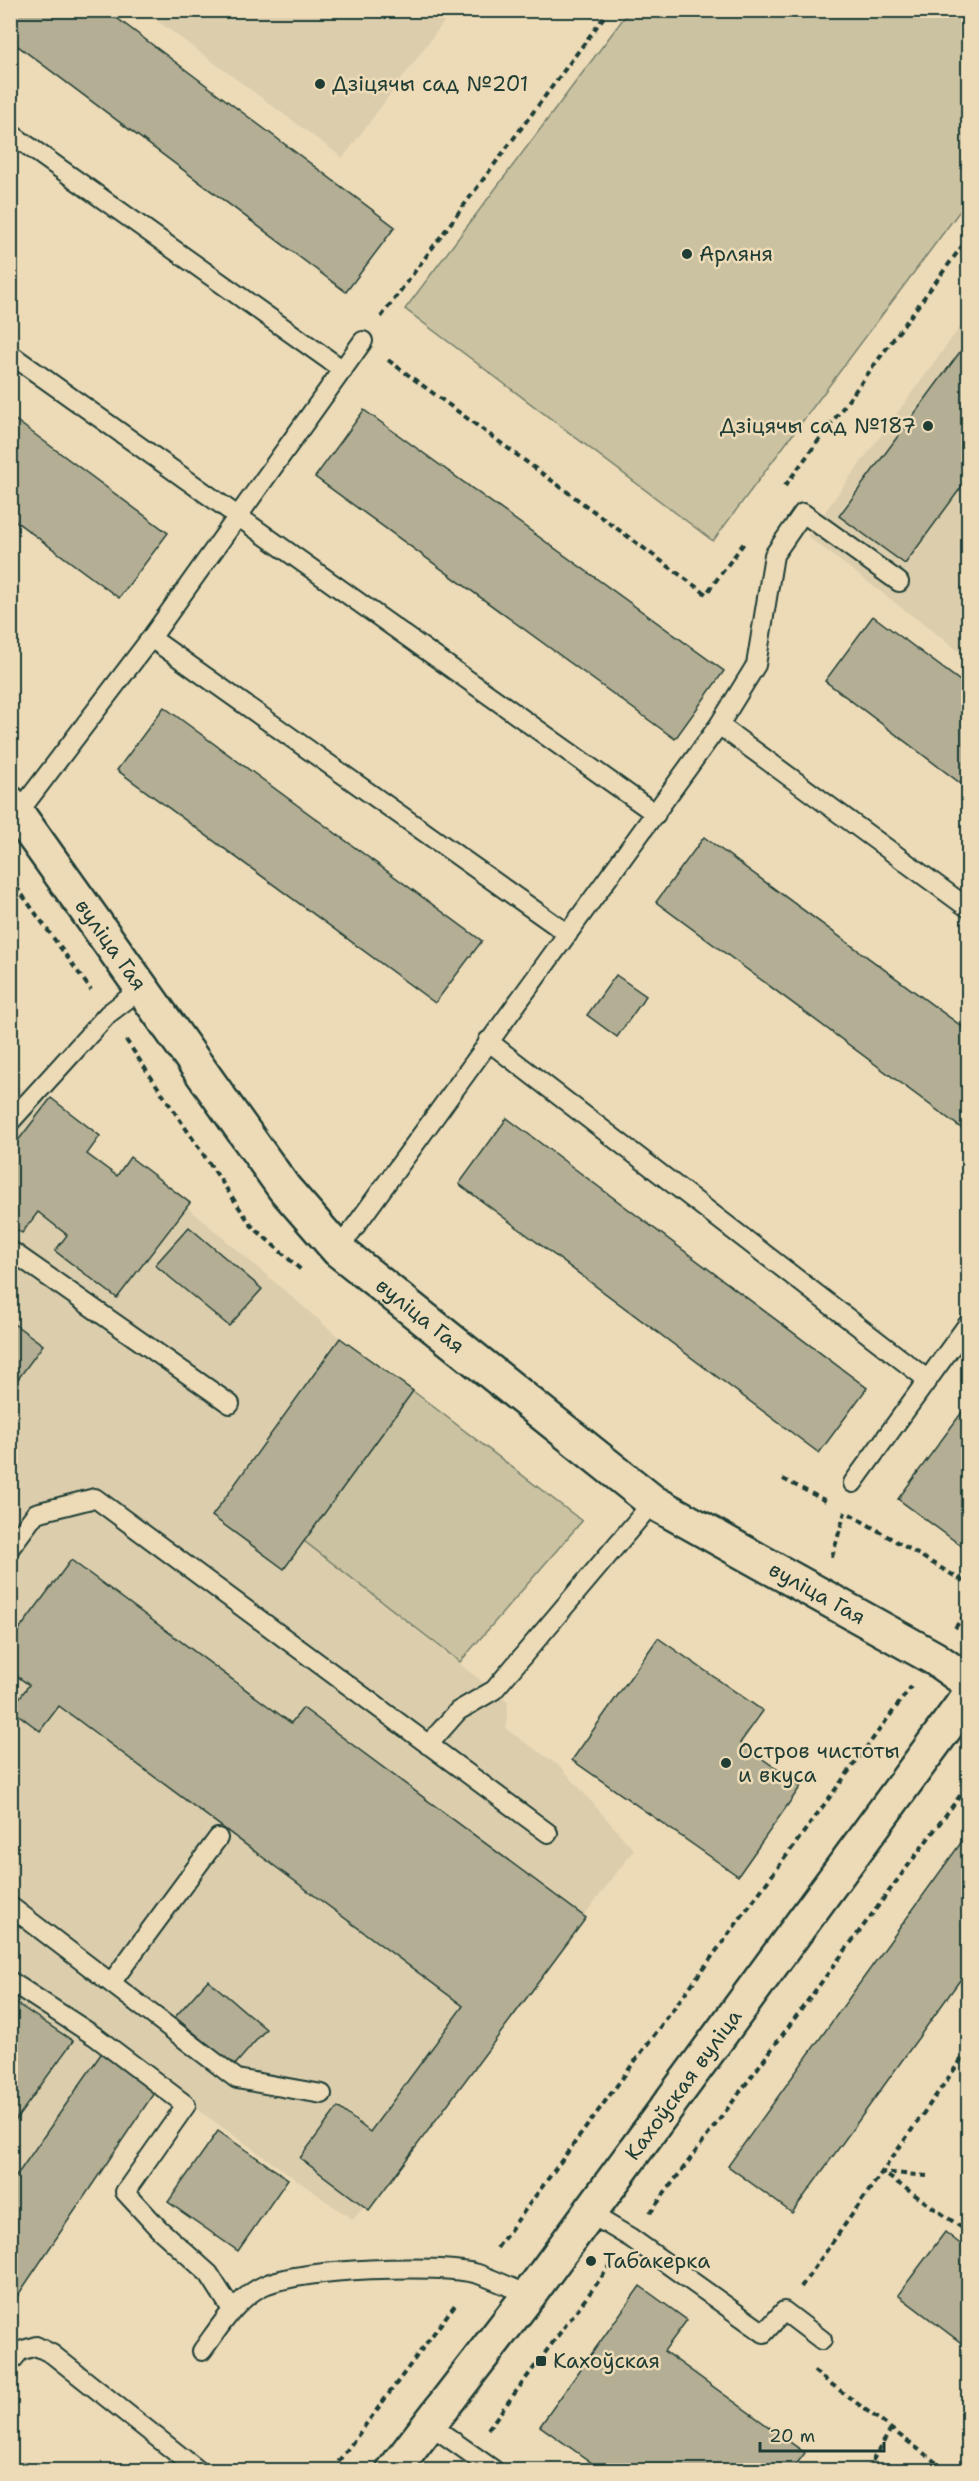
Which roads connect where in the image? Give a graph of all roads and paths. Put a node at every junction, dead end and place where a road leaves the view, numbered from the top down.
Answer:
1 (609, 10) edge
2 (10, 133) edge
3 (969, 238) edge
4 (363, 341) junction
5 (10, 354) edge
6 (343, 370) junction
7 (784, 488) dead end
8 (238, 516) junction
9 (749, 536) dead end
10 (899, 582) dead end
11 (151, 638) junction
12 (719, 725) junction
13 (14, 808) edge
14 (656, 814) junction
15 (969, 908) edge
16 (567, 934) junction
17 (142, 988) junction
18 (488, 1041) junction
19 (10, 1122) edge
20 (10, 1250) edge
21 (338, 1250) junction
22 (969, 1324) edge
23 (928, 1380) junction
24 (230, 1404) dead end
25 (783, 1479) dead end
26 (853, 1483) joint
27 (653, 1502) junction
28 (845, 1511) junction
29 (10, 1548) edge
30 (831, 1559) dead end
31 (969, 1584) edge
32 (969, 1610) edge
33 (934, 1658) junction
34 (969, 1682) edge
35 (969, 1697) edge
36 (428, 1745) junction
37 (969, 1785) edge
38 (548, 1833) dead end
39 (218, 1838) dead end
40 (10, 1906) edge
41 (10, 1981) edge
42 (111, 1983) junction
43 (969, 2049) edge
44 (322, 2094) dead end
45 (882, 2172) junction
46 (927, 2176) dead end
47 (589, 2213) junction
48 (969, 2232) edge
49 (631, 2238) junction
50 (477, 2274) junction
51 (529, 2295) junction
52 (232, 2310) junction
53 (784, 2310) junction
54 (822, 2340) dead end
55 (202, 2351) dead end
56 (10, 2363) edge
57 (809, 2367) dead end
58 (429, 2424) junction
59 (891, 2429) junction
60 (470, 2453) junction
61 (198, 2470) edge
62 (332, 2470) edge
63 (394, 2470) edge
64 (494, 2470) edge
65 (867, 2470) edge
66 (946, 2470) edge

1 - 4 path
2 - 6 lane
3 - 7 path
4 - 6 lane
4 - 9 path
5 - 8 lane
6 - 8 lane
8 - 11 lane
8 - 14 lane
10 - 12 lane
11 - 13 lane
11 - 16 lane
12 - 14 lane
12 - 15 lane
13 - 17 street, вуліца Гая
14 - 16 lane
16 - 18 lane
17 - 19 lane
17 - 21 street, вуліца Гая
18 - 21 lane
18 - 23 lane
20 - 24 lane
21 - 27 street, вуліца Гая
22 - 23 lane
23 - 26 lane
25 - 28 path
26 - 28 path
27 - 33 street, вуліца Гая
27 - 36 lane
28 - 30 path
28 - 31 path
29 - 36 lane
32 - 33 path
33 - 34 street, вуліца Гая
33 - 50 path
35 - 47 street, Кахоўская вуліца
36 - 38 lane
37 - 49 path
39 - 42 lane
40 - 42 lane
41 - 52 lane
42 - 44 lane
43 - 45 path
45 - 46 path
45 - 48 path
45 - 53 path
47 - 49 lane
47 - 51 street, Кахоўская вуліца
49 - 53 lane
49 - 60 path
50 - 51 lane
50 - 52 lane
50 - 62 path
51 - 58 street, Кахоўская вуліца
52 - 55 lane
53 - 54 lane
56 - 61 lane
57 - 59 path
58 - 60 lane
58 - 63 street, Кахоўская вуліца
59 - 65 path
59 - 66 path
60 - 64 lane

